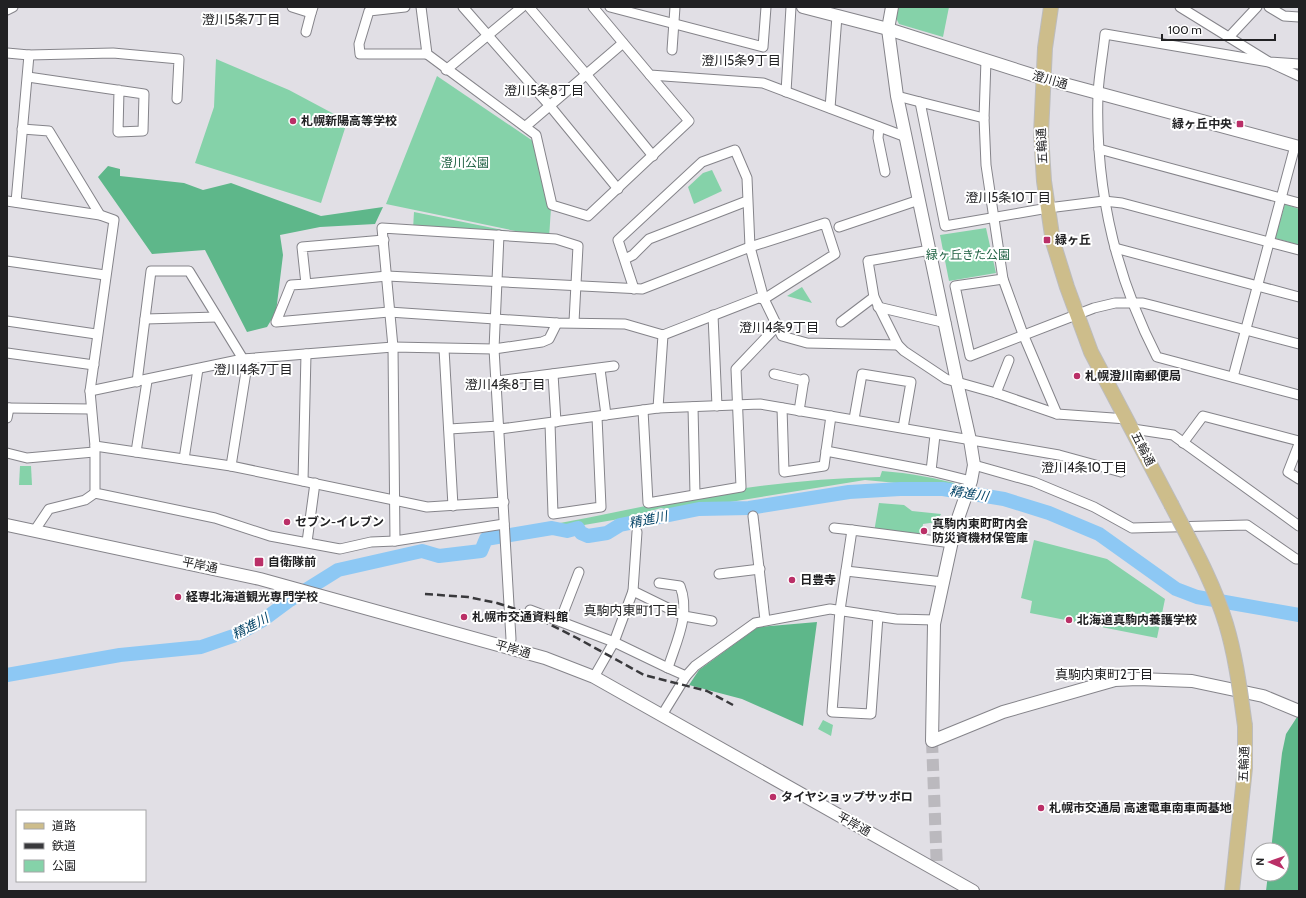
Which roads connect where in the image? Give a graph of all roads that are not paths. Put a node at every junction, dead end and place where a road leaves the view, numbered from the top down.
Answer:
1 (13, 7) edge
2 (292, 7) edge
3 (405, 7) edge
4 (421, 7) edge
5 (463, 7) edge
6 (522, 7) edge
7 (529, 7) edge
8 (593, 7) edge
9 (610, 7) edge
10 (675, 7) edge
11 (766, 7) edge
12 (791, 7) edge
13 (803, 7) edge
14 (892, 7) edge
15 (1051, 7) edge
16 (1180, 7) edge
17 (1256, 7) edge
18 (1269, 7) edge
19 (7, 10) edge
20 (312, 10) edge
21 (837, 16) junction
22 (1299, 18) edge
23 (674, 23) junction
24 (888, 29) junction
25 (306, 32) dead end
26 (487, 36) junction
27 (1229, 36) junction
28 (623, 43) junction
29 (672, 50) dead end
30 (7, 53) edge
31 (29, 54) junction
32 (427, 54) junction
33 (986, 60) junction
34 (1269, 62) junction
35 (1299, 64) edge
36 (446, 70) junction
37 (586, 74) junction
38 (650, 75) junction
39 (1299, 76) edge
40 (28, 77) junction
41 (1042, 78) junction
42 (118, 90) junction
43 (786, 92) junction
44 (1098, 93) junction
45 (897, 96) junction
46 (177, 99) dead end
47 (920, 102) junction
48 (550, 106) junction
49 (830, 108) junction
50 (984, 118) junction
51 (526, 126) junction
52 (879, 127) junction
53 (22, 129) junction
54 (906, 137) junction
55 (1297, 146) edge
56 (1099, 149) junction
57 (653, 156) junction
58 (886, 172) dead end
59 (618, 189) junction
60 (1281, 198) junction
61 (919, 200) junction
62 (747, 201) junction
63 (1104, 201) junction
64 (11, 202) edge
65 (1299, 203) edge
66 (1048, 208) junction
67 (100, 215) junction
68 (992, 219) junction
69 (839, 227) dead end
70 (499, 234) junction
71 (384, 240) junction
72 (1269, 243) junction
73 (750, 247) junction
74 (1114, 248) junction
75 (930, 250) junction
76 (1299, 250) edge
77 (625, 259) junction
78 (7, 261) edge
79 (105, 275) junction
80 (387, 276) junction
81 (1003, 279) junction
82 (496, 281) junction
83 (306, 284) junction
84 (576, 286) junction
85 (1258, 286) junction
86 (634, 289) junction
87 (1299, 297) edge
88 (874, 298) junction
89 (764, 299) junction
90 (1132, 303) junction
91 (878, 307) junction
92 (389, 312) junction
93 (1076, 314) junction
94 (713, 315) junction
95 (217, 317) junction
96 (495, 318) junction
97 (145, 319) junction
98 (7, 321) edge
99 (574, 322) junction
100 (841, 322) dead end
101 (557, 323) junction
102 (946, 323) junction
103 (777, 326) junction
104 (1245, 330) junction
105 (96, 334) junction
106 (1023, 334) junction
107 (663, 335) junction
108 (1299, 344) edge
109 (898, 345) junction
110 (393, 347) junction
111 (444, 349) junction
112 (494, 349) junction
113 (7, 353) edge
114 (306, 354) junction
115 (245, 359) junction
116 (1009, 360) dead end
117 (94, 364) junction
118 (614, 366) dead end
119 (600, 368) junction
120 (198, 369) junction
121 (553, 374) junction
122 (774, 374) dead end
123 (1233, 377) junction
124 (147, 380) junction
125 (497, 381) junction
126 (137, 382) junction
127 (957, 382) junction
128 (90, 391) junction
129 (996, 394) junction
130 (1299, 395) edge
131 (736, 405) junction
132 (717, 406) junction
133 (693, 407) junction
134 (8, 408) edge
135 (658, 408) junction
136 (782, 408) junction
137 (91, 409) junction
138 (643, 410) junction
139 (798, 411) junction
140 (1057, 414) junction
141 (601, 416) junction
142 (831, 416) junction
143 (7, 418) edge
144 (854, 419) junction
145 (553, 423) junction
146 (1130, 424) junction
147 (499, 428) junction
148 (903, 428) junction
149 (449, 429) junction
150 (935, 435) junction
151 (970, 440) junction
152 (1299, 441) edge
153 (1183, 443) junction
154 (1299, 444) edge
155 (94, 449) junction
156 (826, 451) junction
157 (136, 452) junction
158 (7, 453) edge
159 (184, 459) junction
160 (974, 465) junction
161 (231, 466) junction
162 (931, 471) junction
163 (1121, 472) dead end
164 (1299, 479) edge
165 (303, 481) junction
166 (315, 483) junction
167 (970, 483) junction
168 (95, 493) junction
169 (695, 494) junction
170 (394, 500) junction
171 (504, 502) junction
172 (453, 506) junction
173 (754, 516) dead end
174 (7, 525) edge
175 (1299, 526) edge
176 (505, 527) junction
177 (834, 528) dead end
178 (35, 530) junction
179 (852, 530) junction
180 (637, 532) dead end
181 (395, 541) junction
182 (307, 542) junction
183 (952, 544) junction
184 (1299, 559) edge
185 (760, 569) junction
186 (846, 571) junction
187 (579, 572) dead end
188 (719, 574) dead end
189 (944, 582) junction
190 (659, 583) dead end
191 (634, 591) junction
192 (530, 610) dead end
193 (840, 610) junction
194 (684, 616) junction
195 (878, 616) junction
196 (765, 620) junction
197 (935, 620) junction
198 (560, 621) junction
199 (712, 621) dead end
200 (614, 642) junction
201 (509, 648) junction
202 (668, 668) junction
203 (686, 676) junction
204 (594, 677) junction
205 (1296, 709) edge
206 (662, 716) junction
207 (973, 891) edge
208 (1232, 891) edge

1 - 19 street
2 - 20 street
3 - 32 street
4 - 32 street
5 - 26 street
6 - 26 street
7 - 37 street
8 - 28 street
9 - 23 street
10 - 23 street
11 - 23 street
12 - 43 street
13 - 21 street, 澄川通
14 - 24 street
15 - 41 main road, 五輪通
16 - 27 street
17 - 27 street
18 - 22 street
20 - 25 street
21 - 24 street, 澄川通
21 - 49 street
23 - 29 street
24 - 33 street, 澄川通
24 - 45 street
26 - 36 street
26 - 48 street
27 - 34 street
28 - 37 street
28 - 38 street
30 - 31 street
31 - 40 street
31 - 46 street
32 - 36 street
33 - 41 street, 澄川通
33 - 50 street
34 - 35 street
34 - 39 street
34 - 44 street
36 - 51 street
37 - 48 street
37 - 57 street
38 - 43 street
38 - 57 street
40 - 42 street
40 - 53 street
41 - 44 street, 澄川通
41 - 66 main road, 五輪通
42 - 42 street
43 - 49 street
44 - 55 street, 澄川通
44 - 56 street
45 - 47 street
45 - 54 street
47 - 50 street
47 - 68 street
48 - 51 street
48 - 59 street
49 - 52 street
50 - 68 street
51 - 59 street
52 - 54 street
52 - 58 street
53 - 64 street
53 - 67 street
54 - 61 street
55 - 60 street
56 - 60 street
56 - 63 street
57 - 59 street
60 - 65 street
60 - 72 street
61 - 69 street
61 - 75 street
62 - 73 street
62 - 77 street
62 - 77 street
63 - 66 street
63 - 72 street
63 - 74 street
64 - 67 street
66 - 68 street
66 - 93 main road, 五輪通
67 - 79 street
68 - 81 street
70 - 71 street
70 - 82 street
70 - 84 street
71 - 80 street
71 - 83 street
72 - 76 street
72 - 85 street
73 - 86 street
73 - 89 street
73 - 89 street
74 - 85 street
74 - 90 street
75 - 88 street
75 - 102 street
77 - 86 street
78 - 79 street
79 - 105 street
80 - 82 street
80 - 83 street
80 - 92 street
81 - 106 street
81 - 106 street
82 - 84 street
82 - 96 street
83 - 92 street
84 - 86 street
84 - 99 street
85 - 87 street
85 - 104 street
88 - 91 street
88 - 100 street
89 - 94 street
89 - 103 street
90 - 93 street
90 - 104 street
90 - 123 street
91 - 102 street
91 - 109 street
92 - 96 street
92 - 110 street
93 - 106 street
93 - 146 main road, 五輪通
94 - 107 street
94 - 132 street
95 - 97 street
95 - 97 street
95 - 115 street
96 - 101 street
96 - 112 street
97 - 126 street
98 - 105 street
99 - 101 street
99 - 107 street
101 - 112 street
102 - 127 street
103 - 109 street
103 - 131 street
104 - 108 street
104 - 123 street
105 - 117 street
106 - 140 street
107 - 135 street
109 - 127 street
110 - 111 street
110 - 114 street
110 - 170 street
111 - 112 street
111 - 149 street
112 - 125 street
113 - 117 street
114 - 115 street
114 - 165 street
115 - 120 street
115 - 161 street
116 - 129 street
117 - 128 street
118 - 119 street
119 - 121 street
119 - 141 street
120 - 124 street
120 - 159 street
121 - 125 street
121 - 145 street
122 - 139 street
123 - 130 street
124 - 126 street
124 - 157 street
125 - 147 street
126 - 128 street
127 - 129 street
127 - 151 street
128 - 137 street
129 - 140 street
131 - 132 street
131 - 136 street
131 - 169 street
132 - 133 street
133 - 135 street
133 - 169 street
134 - 137 street
134 - 143 street
135 - 138 street
136 - 139 street
136 - 156 street
137 - 155 street
138 - 141 street
138 - 169 street
139 - 142 street
140 - 146 street
141 - 145 street
141 - 145 street
142 - 144 street
142 - 156 street
144 - 148 street
144 - 148 street
145 - 147 street
146 - 153 street
146 - 208 main road, 五輪通, bridge
147 - 149 street
147 - 171 street
148 - 150 street
149 - 172 street
150 - 151 street
150 - 162 street
151 - 160 street
151 - 163 street
152 - 153 street
153 - 175 street
154 - 164 street
155 - 157 street
155 - 158 street
155 - 168 street
156 - 162 street
157 - 159 street
159 - 161 street
160 - 167 street
160 - 184 street
161 - 165 street
162 - 167 street
165 - 166 street
166 - 170 street
166 - 182 street
167 - 183 street
168 - 178 street
168 - 182 street
170 - 172 street
170 - 181 street
171 - 172 street
171 - 176 street
173 - 185 street
174 - 178 street, 平岸通
176 - 181 street
176 - 201 street
177 - 179 street
178 - 201 street, 平岸通
179 - 183 street
179 - 186 street
180 - 191 street
181 - 182 street
183 - 189 street
185 - 188 street
185 - 196 street
186 - 189 street
186 - 193 street
187 - 198 street
189 - 197 street
190 - 194 street
191 - 194 street
191 - 200 street
192 - 198 street
193 - 195 street
193 - 195 street
193 - 196 street
194 - 199 street
194 - 202 street
195 - 197 street
196 - 203 street
197 - 205 street
198 - 200 street
200 - 202 street
200 - 204 street
201 - 204 street, 平岸通
202 - 203 street
203 - 206 street
204 - 206 street, 平岸通
206 - 207 street, 平岸通

